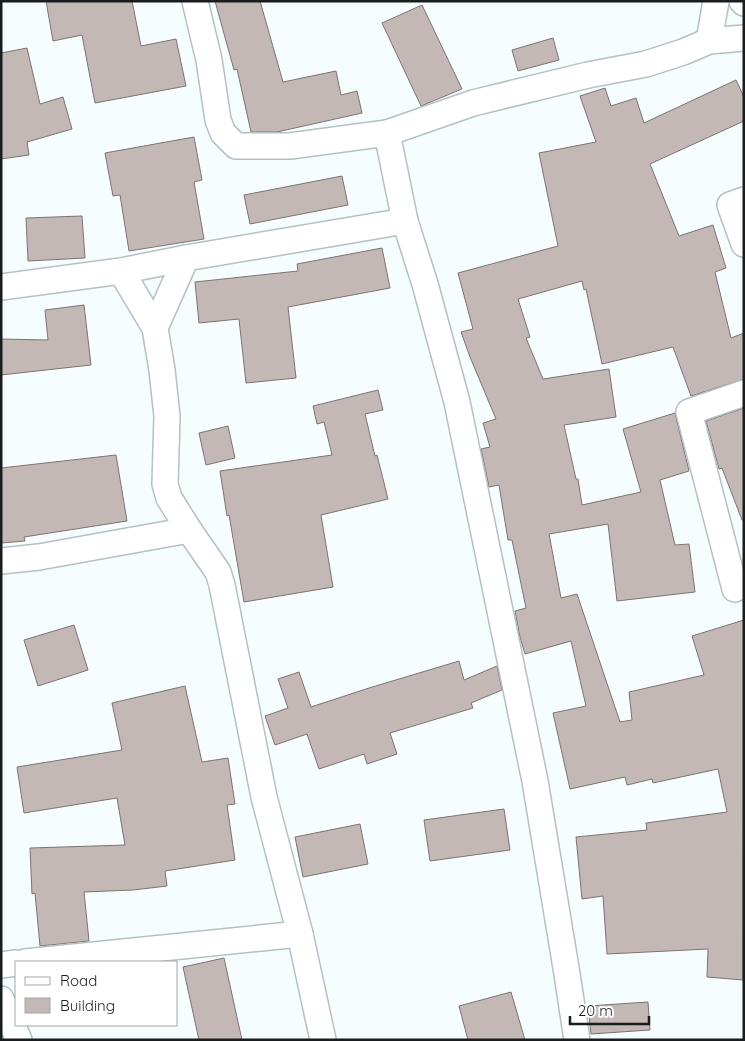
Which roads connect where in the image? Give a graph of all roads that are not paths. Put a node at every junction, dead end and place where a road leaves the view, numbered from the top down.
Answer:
1 (195, 1) edge
2 (716, 1) edge
3 (744, 38) edge
4 (709, 41) junction
5 (387, 133) junction
6 (744, 200) edge
7 (405, 221) junction
8 (744, 244) edge
9 (186, 258) junction
10 (121, 271) junction
11 (1, 287) edge
12 (155, 328) junction
13 (744, 393) edge
14 (189, 530) junction
15 (1, 561) edge
16 (735, 589) dead end
17 (300, 934) junction
18 (34, 961) edge
19 (15, 963) edge
20 (1, 965) edge
21 (1, 999) edge
22 (19, 1040) edge
23 (323, 1040) edge
24 (577, 1040) edge

1 - 5 street
2 - 4 street
3 - 4 street
4 - 5 street
5 - 7 street
6 - 8 street
7 - 9 street
7 - 24 street
9 - 10 street
9 - 12 street
10 - 11 street
10 - 12 street
12 - 14 street
13 - 16 street
14 - 15 street
14 - 17 street
17 - 18 street
17 - 23 street
19 - 20 street
21 - 22 street

